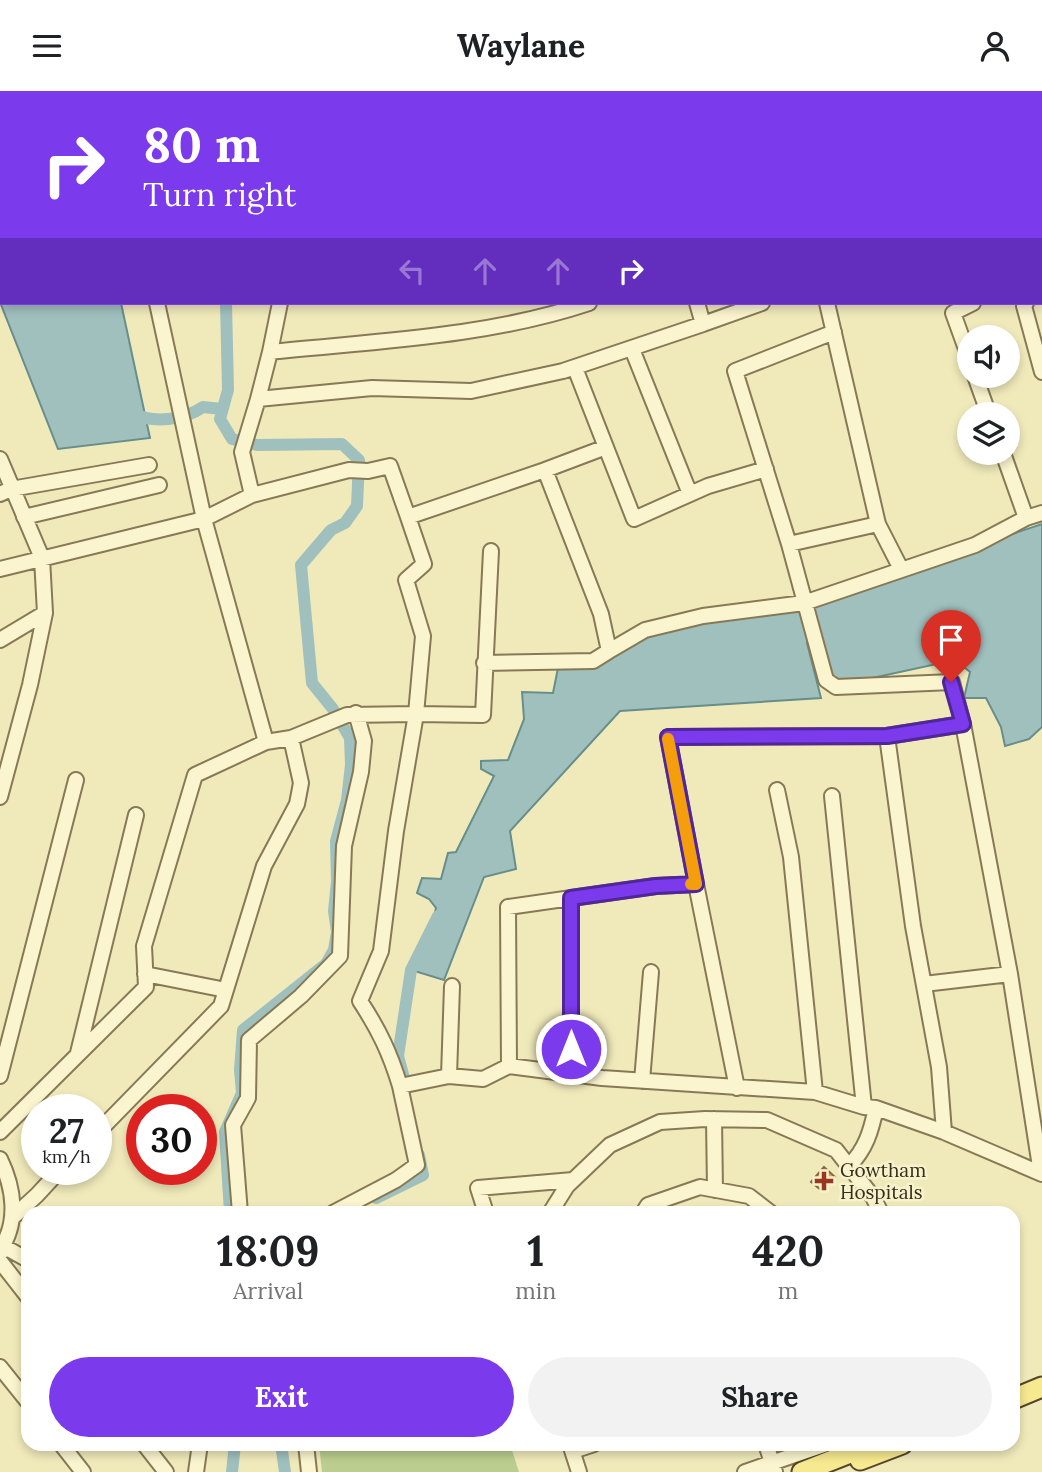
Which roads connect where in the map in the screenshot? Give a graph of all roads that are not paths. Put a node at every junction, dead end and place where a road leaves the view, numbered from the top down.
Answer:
1 (157, 305) edge
2 (280, 305) edge
3 (582, 305) edge
4 (698, 305) edge
5 (756, 305) edge
6 (827, 305) edge
7 (969, 305) edge
8 (1025, 305) edge
9 (704, 324) junction
10 (957, 325) edge
11 (834, 332) junction
12 (632, 349) junction
13 (270, 352) junction
14 (575, 368) junction
15 (1042, 372) edge
16 (258, 399) junction
17 (606, 447) junction
18 (0, 459) edge
19 (149, 465) dead end
20 (1007, 465) edge
21 (766, 470) junction
22 (545, 471) junction
23 (159, 485) dead end
24 (5, 491) edge
25 (690, 494) junction
26 (252, 495) junction
27 (1042, 513) edge
28 (23, 517) junction
29 (408, 517) junction
30 (1026, 517) junction
31 (204, 519) junction
32 (878, 524) junction
33 (789, 544) junction
34 (491, 551) dead end
35 (42, 558) junction
36 (0, 569) edge
37 (901, 569) junction
38 (805, 605) junction
39 (45, 613) junction
40 (0, 640) edge
41 (609, 652) junction
42 (484, 663) junction
43 (415, 714) junction
44 (346, 716) junction
45 (963, 724) junction
46 (887, 736) junction
47 (291, 738) junction
48 (266, 742) junction
49 (76, 780) dead end
50 (777, 790) dead end
51 (832, 796) dead end
52 (0, 797) edge
53 (136, 815) dead end
54 (696, 884) junction
55 (571, 898) junction
56 (651, 972) dead end
57 (145, 974) junction
58 (1010, 974) junction
59 (924, 984) junction
60 (452, 986) dead end
61 (226, 989) junction
62 (78, 1054) junction
63 (509, 1066) junction
64 (571, 1074) junction
65 (0, 1076) edge
66 (449, 1076) junction
67 (642, 1081) junction
68 (404, 1086) junction
69 (737, 1088) junction
70 (815, 1092) junction
71 (870, 1108) junction
72 (112, 1118) edge
73 (714, 1119) junction
74 (0, 1132) edge
75 (944, 1132) junction
76 (0, 1159) edge
77 (849, 1166) junction
78 (1042, 1174) edge
79 (573, 1180) junction
80 (46, 1185) edge
81 (715, 1190) junction
82 (25, 1206) edge
83 (239, 1206) edge
84 (346, 1206) edge
85 (484, 1206) edge
86 (555, 1206) edge
87 (648, 1206) edge
88 (762, 1206) edge
89 (878, 1206) edge
90 (21, 1210) edge
91 (12, 1218) junction
92 (1, 1253) edge
93 (21, 1258) edge
94 (21, 1286) edge
95 (0, 1367) edge
96 (1042, 1374) edge
97 (1020, 1382) edge
98 (1042, 1387) edge
99 (21, 1393) edge
100 (1020, 1396) edge
101 (66, 1451) edge
102 (150, 1451) edge
103 (199, 1451) edge
104 (307, 1451) edge
105 (573, 1451) edge
106 (811, 1451) edge
107 (855, 1451) edge
108 (884, 1451) edge
109 (774, 1467) edge
110 (83, 1472) edge
111 (166, 1472) edge
112 (196, 1472) edge
113 (309, 1472) edge
114 (579, 1472) edge
115 (745, 1472) edge
116 (802, 1472) edge
117 (832, 1472) edge

1 - 31 street
2 - 13 street
3 - 13 street
4 - 9 street
5 - 9 street
6 - 11 street
7 - 10 street
8 - 15 street
9 - 12 street
11 - 21 street
11 - 32 street
12 - 14 street
12 - 25 street
13 - 16 street
14 - 16 street
14 - 17 street
16 - 26 street
17 - 22 street
17 - 25 street
18 - 24 street
19 - 24 street
20 - 30 street
21 - 25 street
21 - 33 street
22 - 29 street
22 - 41 street
23 - 28 street
24 - 28 street
26 - 29 street
26 - 31 street
27 - 30 street
28 - 35 street
29 - 43 street
30 - 37 street
31 - 35 street
31 - 48 street
32 - 33 street
32 - 37 street
33 - 38 street
34 - 42 street
35 - 36 street
35 - 39 street
37 - 38 street
38 - 41 street
38 - 45 street
39 - 40 street
39 - 52 street
41 - 42 street
42 - 43 street
43 - 44 street
43 - 68 street
44 - 47 street
44 - 83 street
45 - 46 street
45 - 58 street
46 - 54 street
46 - 59 street
47 - 48 street
47 - 61 street
48 - 57 street
49 - 65 street
50 - 70 street
51 - 71 street
53 - 62 street
54 - 55 street
54 - 69 street
55 - 63 street
55 - 64 street
56 - 67 street
57 - 61 street
57 - 62 street
58 - 59 street
58 - 78 street
59 - 75 street
60 - 66 street
61 - 72 street
62 - 74 street
63 - 64 street
63 - 66 street
64 - 67 street
66 - 68 street
67 - 69 street
68 - 84 street
69 - 70 street
70 - 71 street
71 - 75 street
71 - 77 street
73 - 77 street
73 - 79 street
73 - 81 street
75 - 78 street
76 - 91 street
77 - 89 street
79 - 85 street
79 - 86 street
80 - 82 street
81 - 87 street
81 - 88 street
90 - 91 street
91 - 92 street
92 - 93 street
92 - 94 street
95 - 99 street
96 - 97 main road
98 - 100 main road
101 - 110 street
102 - 111 street
103 - 112 street
104 - 113 street
105 - 114 street
106 - 109 street
107 - 116 main road
108 - 117 main road
109 - 115 street

